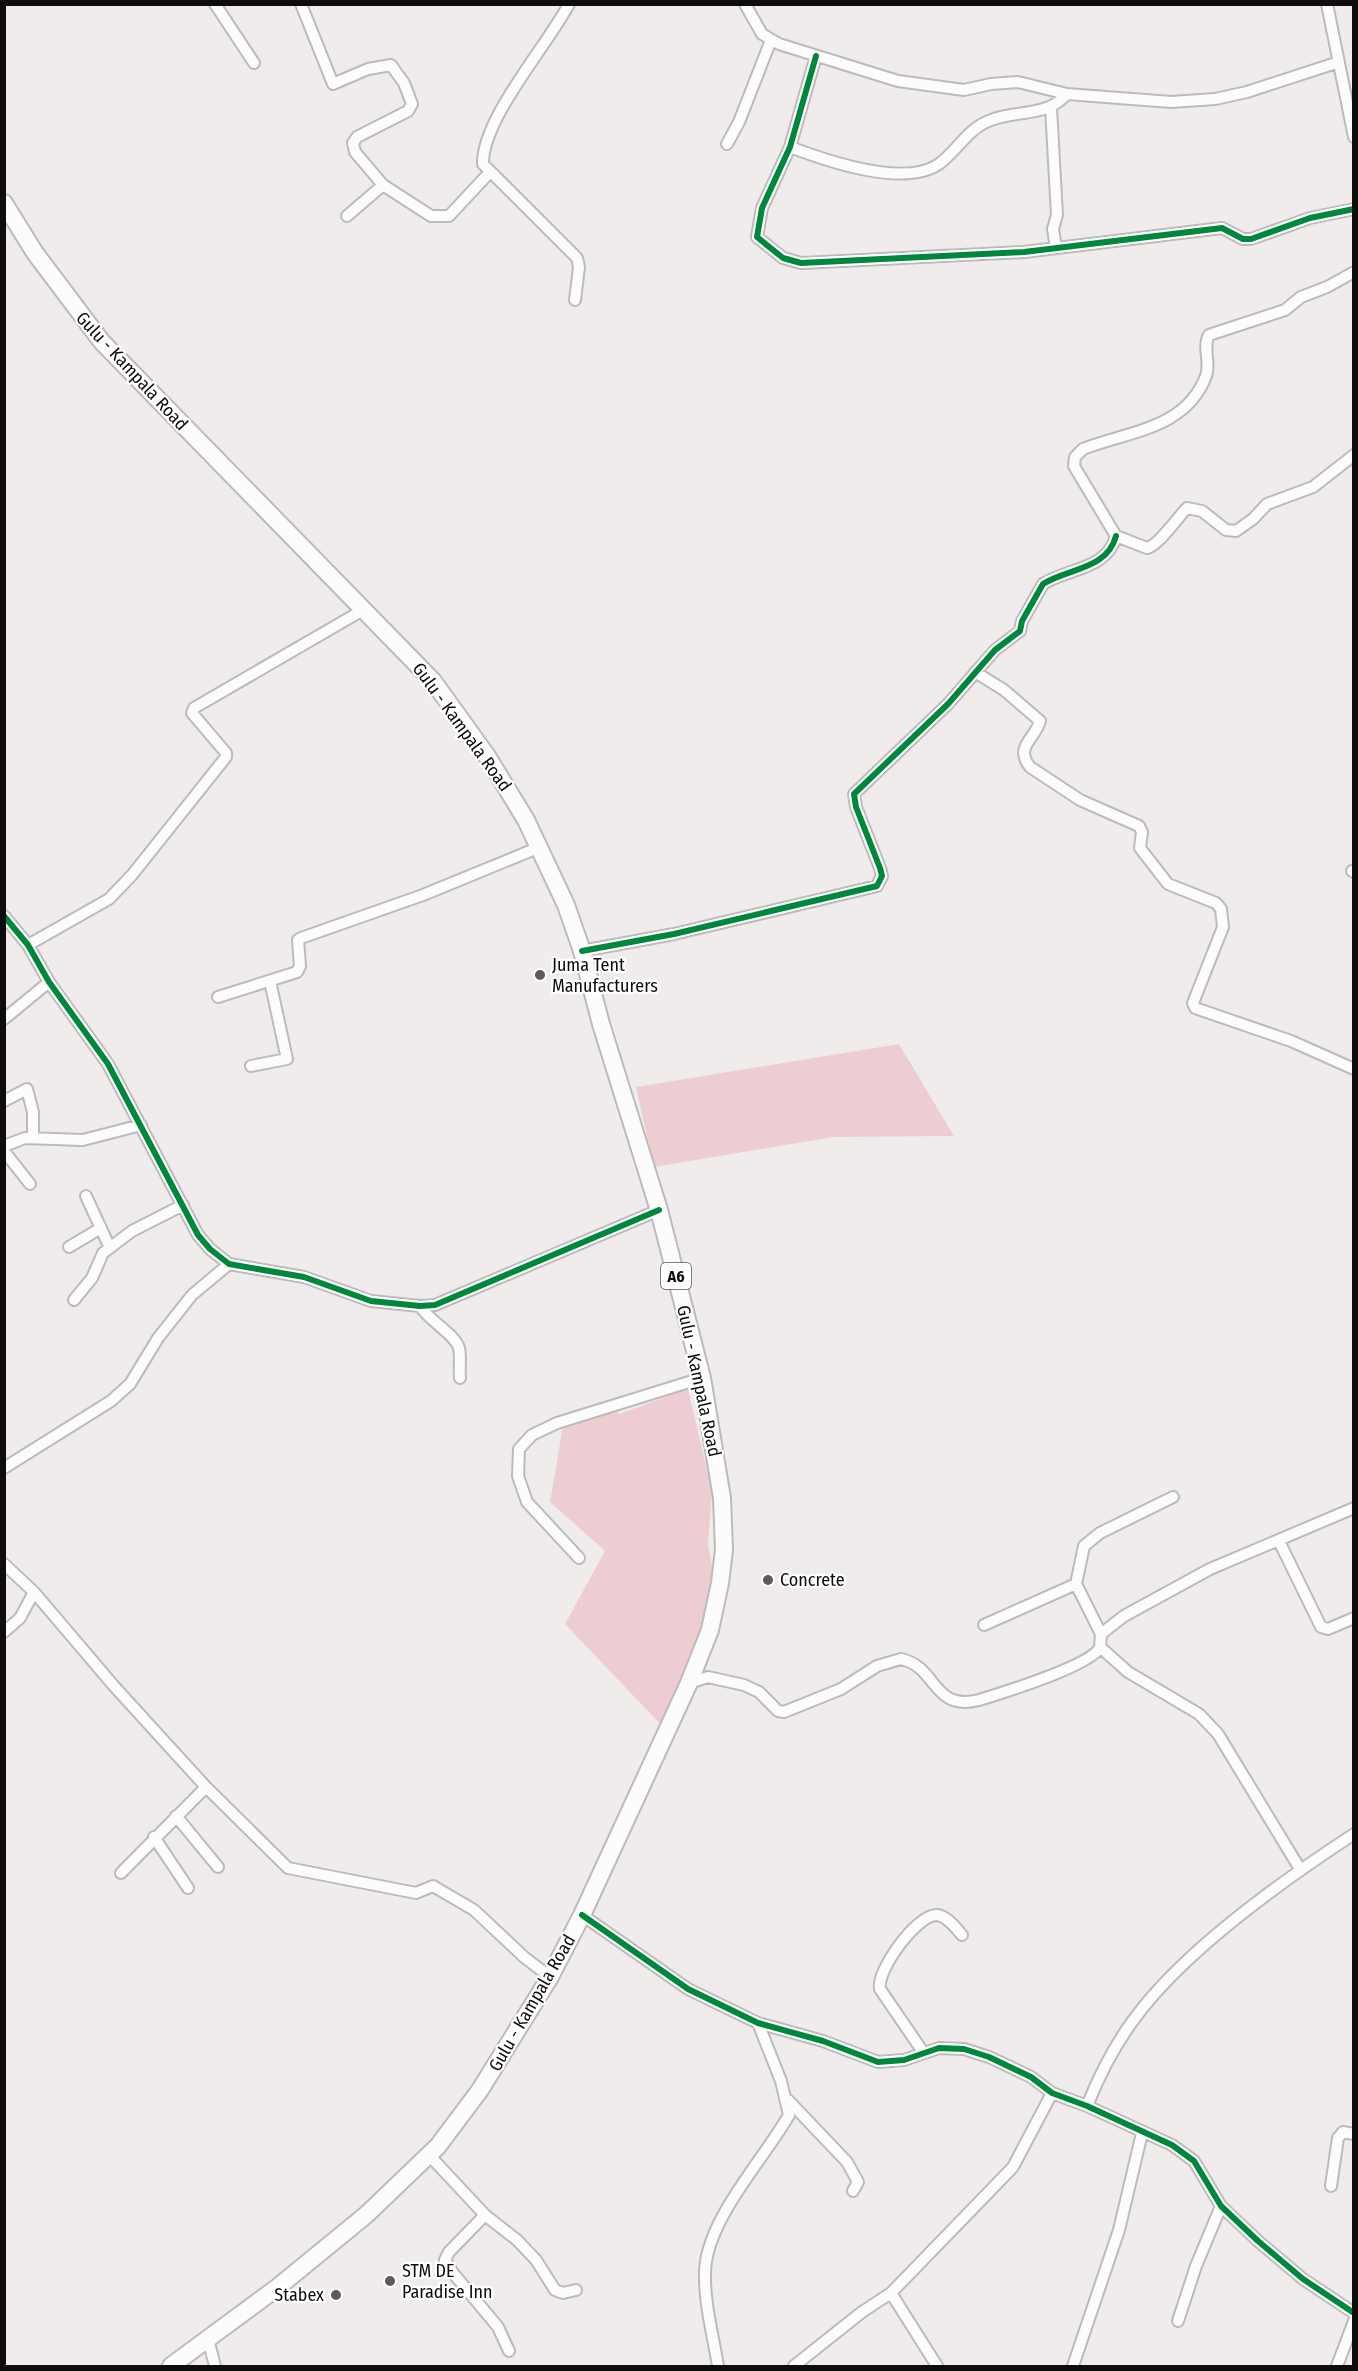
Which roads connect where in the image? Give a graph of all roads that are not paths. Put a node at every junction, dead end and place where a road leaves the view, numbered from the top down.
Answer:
1 (215, 4) edge
2 (301, 4) edge
3 (569, 4) edge
4 (745, 4) edge
5 (1328, 4) edge
6 (771, 40) junction
7 (816, 56) junction
8 (1339, 62) junction
9 (254, 63) dead end
10 (1067, 94) junction
11 (1051, 108) junction
12 (1353, 136) edge
13 (728, 144) dead end
14 (790, 147) junction
15 (490, 172) junction
16 (383, 185) junction
17 (4, 203) edge
18 (1353, 209) edge
19 (346, 216) dead end
20 (1056, 248) junction
21 (1353, 272) edge
22 (575, 300) dead end
23 (1353, 455) edge
24 (1116, 536) junction
25 (363, 610) junction
26 (975, 672) junction
27 (540, 847) junction
28 (4, 916) edge
29 (28, 945) junction
30 (582, 951) junction
31 (270, 981) junction
32 (49, 982) junction
33 (218, 997) dead end
34 (4, 1019) edge
35 (251, 1066) dead end
36 (1353, 1069) edge
37 (4, 1101) edge
38 (141, 1125) junction
39 (33, 1138) junction
40 (4, 1146) edge
41 (4, 1151) edge
42 (30, 1184) dead end
43 (86, 1196) dead end
44 (183, 1205) junction
45 (659, 1210) junction
46 (101, 1228) junction
47 (69, 1247) dead end
48 (110, 1248) junction
49 (230, 1264) junction
50 (74, 1300) dead end
51 (420, 1306) junction
52 (460, 1378) dead end
53 (702, 1378) junction
54 (4, 1468) edge
55 (1173, 1497) dead end
56 (1353, 1508) edge
57 (1279, 1541) junction
58 (579, 1558) dead end
59 (4, 1564) edge
60 (1076, 1584) junction
61 (34, 1592) junction
62 (1353, 1618) edge
63 (984, 1625) dead end
64 (4, 1632) edge
65 (1101, 1634) junction
66 (1100, 1647) junction
67 (689, 1683) junction
68 (206, 1787) junction
69 (176, 1816) junction
70 (1353, 1834) edge
71 (154, 1837) junction
72 (218, 1867) dead end
73 (1300, 1869) junction
74 (121, 1873) dead end
75 (188, 1888) dead end
76 (582, 1916) junction
77 (962, 1935) dead end
78 (550, 1977) junction
79 (758, 2023) junction
80 (923, 2052) junction
81 (1052, 2093) junction
82 (786, 2097) junction
83 (1087, 2106) junction
84 (1143, 2133) junction
85 (1353, 2134) edge
86 (429, 2155) junction
87 (1331, 2186) dead end
88 (853, 2191) dead end
89 (1221, 2206) junction
90 (485, 2215) junction
91 (576, 2290) dead end
92 (891, 2293) junction
93 (1353, 2313) edge
94 (1353, 2320) edge
95 (1178, 2321) dead end
96 (208, 2339) junction
97 (509, 2350) dead end
98 (171, 2367) edge
99 (215, 2367) edge
100 (718, 2367) edge
101 (794, 2367) edge
102 (937, 2367) edge
103 (1073, 2367) edge
104 (1337, 2367) edge

1 - 9 street
2 - 16 street
3 - 15 street
4 - 6 street
5 - 8 street
6 - 7 street
6 - 13 street
7 - 10 street
7 - 14 street
8 - 10 street
8 - 12 street
10 - 11 street
11 - 14 street
11 - 20 street
14 - 20 street
15 - 16 street
15 - 22 street
16 - 19 street
17 - 25 main road, Gulu - Kampala Road / A6
18 - 20 street
21 - 24 street
23 - 24 street
24 - 26 street
25 - 27 main road, Gulu - Kampala Road / A6
25 - 29 street
26 - 30 street
26 - 36 street
27 - 30 main road, Gulu - Kampala Road / A6
27 - 31 street
28 - 29 street
29 - 32 street
30 - 45 main road, Gulu - Kampala Road / A6
31 - 33 street
31 - 35 street
32 - 34 street
32 - 38 street
37 - 39 street
38 - 39 street
38 - 44 street
39 - 40 street
41 - 42 street
43 - 46 street
44 - 48 street
44 - 49 street
45 - 51 street
45 - 53 main road, Gulu - Kampala Road / A6
46 - 47 street
46 - 48 street
48 - 50 street
49 - 51 street
49 - 54 street
51 - 52 street
53 - 58 street
53 - 67 main road, Gulu - Kampala Road / A6
55 - 60 street
56 - 57 street
57 - 62 street
57 - 65 street
59 - 61 street
60 - 63 street
60 - 65 street
61 - 64 street
61 - 68 street
65 - 66 street
66 - 67 street
66 - 73 street
67 - 76 main road, Gulu - Kampala Road / A6
68 - 69 street
68 - 78 street
69 - 71 street
69 - 72 street
70 - 73 street
71 - 74 street
71 - 75 street
73 - 83 street
76 - 78 main road, Gulu - Kampala Road / A6
76 - 79 street
77 - 80 street
78 - 86 main road, Gulu - Kampala Road / A6
79 - 80 street
79 - 82 street
80 - 81 street
81 - 83 street
81 - 92 street
82 - 88 street
82 - 100 street
83 - 84 street
84 - 89 street
84 - 103 street
85 - 87 street
86 - 90 street
86 - 96 main road, Gulu - Kampala Road / A6
89 - 93 street
89 - 95 street
90 - 91 street
90 - 97 street
92 - 101 street
92 - 102 street
94 - 104 street
96 - 98 main road, Gulu - Kampala Road / A6
96 - 99 street

